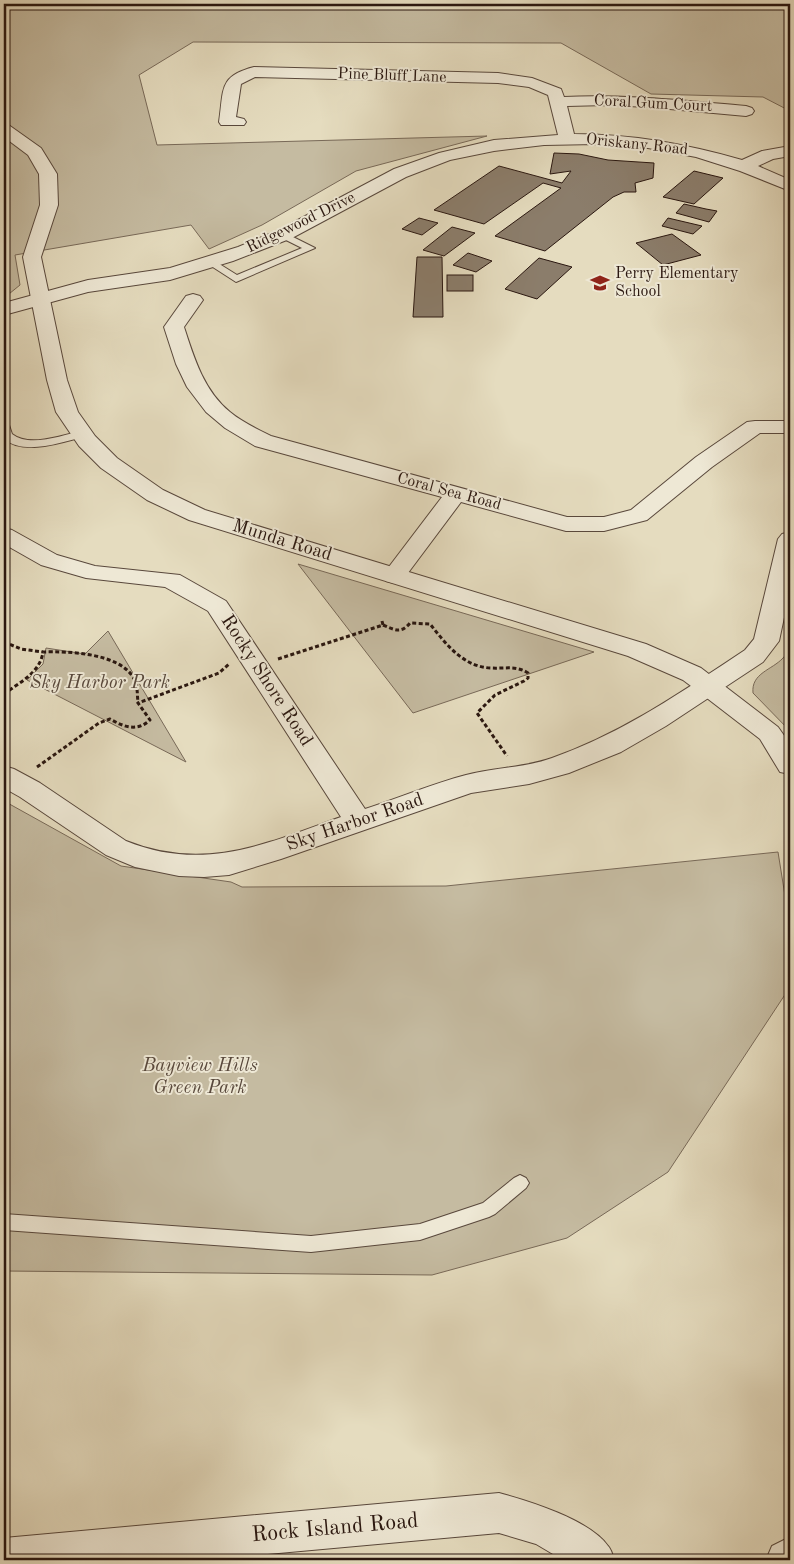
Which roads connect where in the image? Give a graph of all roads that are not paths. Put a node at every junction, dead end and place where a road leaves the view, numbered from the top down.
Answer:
1 (559, 102) junction
2 (746, 110) dead end
3 (238, 122) dead end
4 (4, 129) edge
5 (566, 139) junction
6 (790, 151) edge
7 (744, 166) junction
8 (790, 186) edge
9 (283, 235) junction
10 (210, 262) junction
11 (41, 297) junction
12 (194, 300) dead end
13 (4, 309) edge
14 (4, 427) edge
15 (790, 427) edge
16 (82, 434) junction
17 (456, 494) junction
18 (4, 535) edge
19 (789, 548) edge
20 (394, 576) junction
21 (708, 686) junction
22 (790, 765) edge
23 (4, 776) edge
24 (359, 822) junction
25 (520, 1183) dead end
26 (4, 1222) edge
27 (790, 1557) edge
28 (4, 1558) edge
29 (594, 1560) edge
30 (786, 1560) edge

1 - 2 street, Coral Gum Court
1 - 3 street, Pine Bluff Lane
1 - 5 street
4 - 11 street, Munda Road
5 - 7 street, Oriskany Road
5 - 9 street, Ridgewood Drive
6 - 7 street
7 - 8 street, Oriskany Road
9 - 10 street, Ridgewood Drive
9 - 10 lane
10 - 11 street, Ridgewood Drive
11 - 13 street, Ridgewood Drive
11 - 16 street, Munda Road
12 - 17 street, Coral Sea Road
14 - 16 lane
15 - 17 street, Coral Sea Road
16 - 20 street, Munda Road
17 - 20 street
18 - 24 street, Rocky Shore Road
19 - 21 street
20 - 21 street, Munda Road
21 - 22 street, Munda Road
21 - 24 street, Sky Harbor Road
23 - 24 street, Sky Harbor Road
25 - 26 lane
27 - 30 street
28 - 29 street, Rock Island Road

